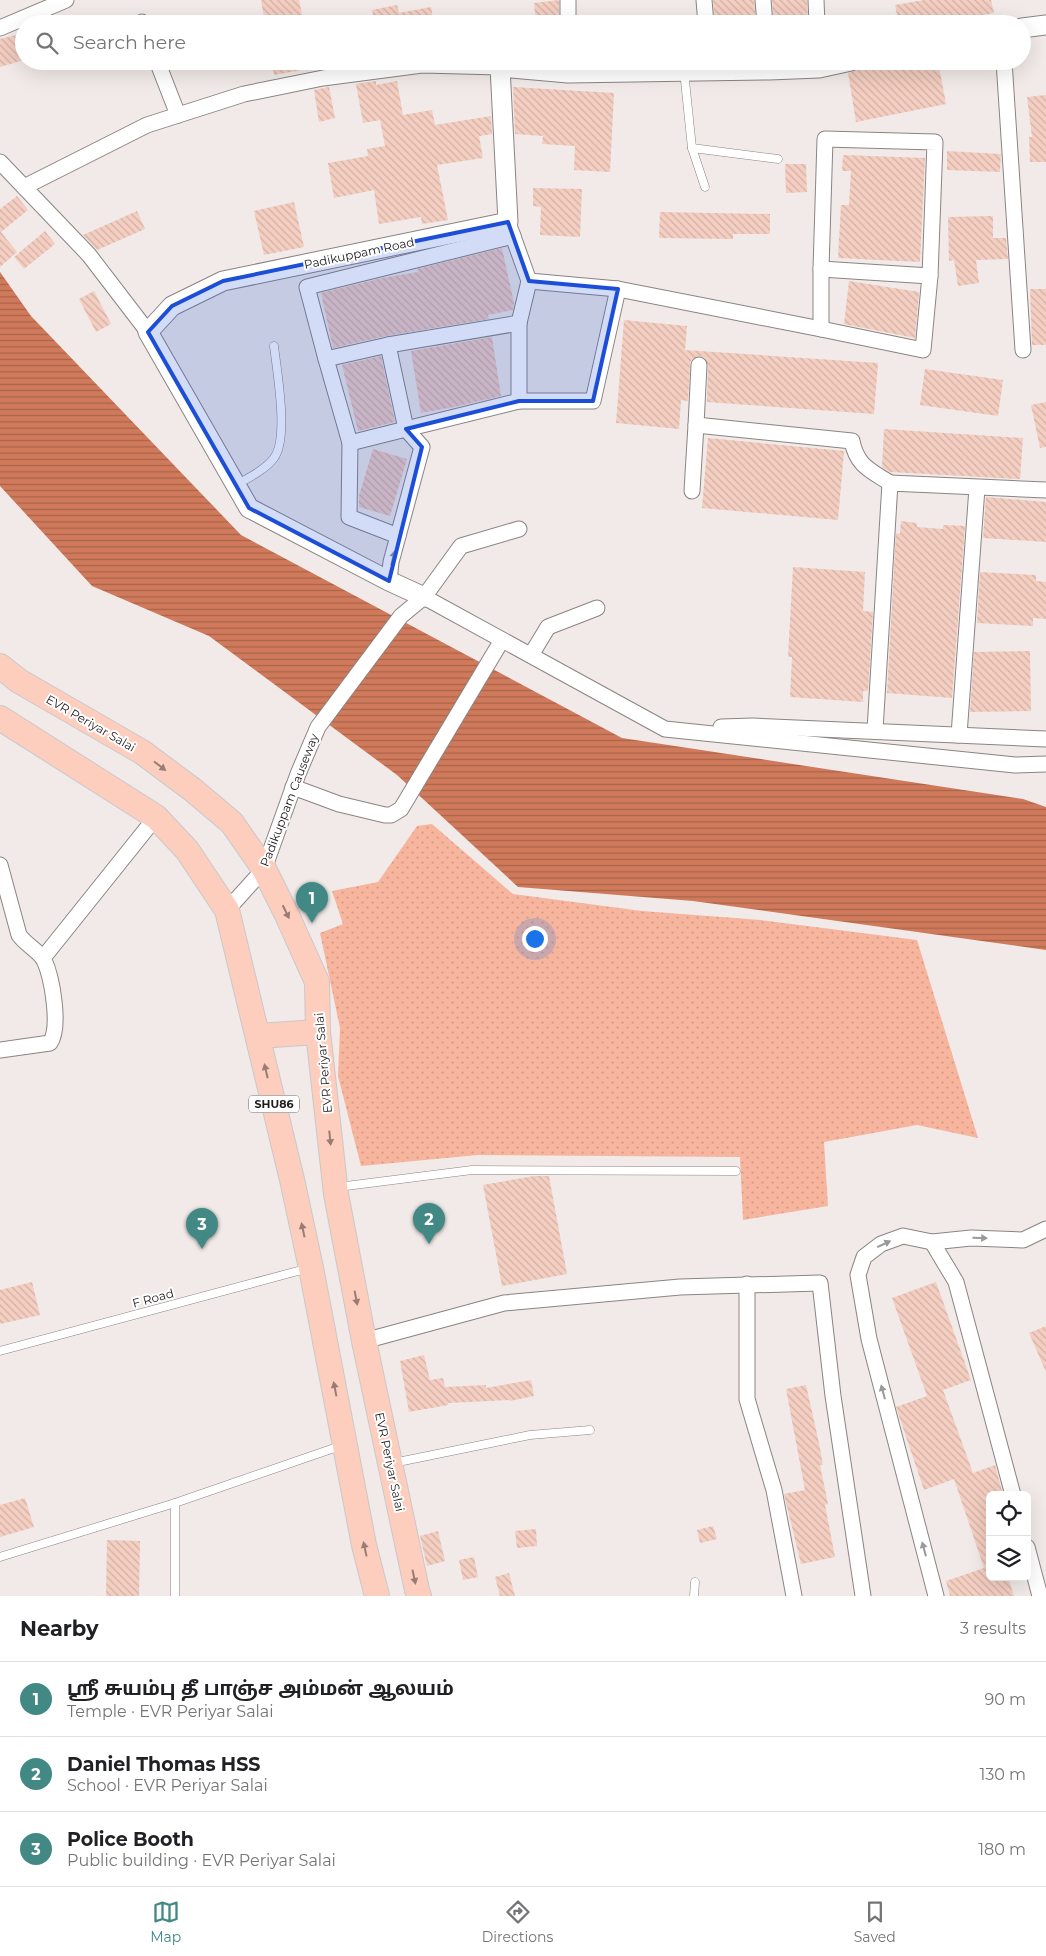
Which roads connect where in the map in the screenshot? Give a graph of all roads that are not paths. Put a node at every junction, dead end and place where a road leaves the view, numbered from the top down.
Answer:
1 (66, 0) edge
2 (568, 0) edge
3 (704, 0) edge
4 (763, 0) edge
5 (816, 0) edge
6 (31, 15) edge
7 (568, 15) edge
8 (705, 15) edge
9 (764, 15) edge
10 (817, 15) edge
11 (15, 22) edge
12 (1046, 25) edge
13 (1031, 27) edge
14 (0, 28) edge
15 (160, 70) edge
16 (389, 70) edge
17 (500, 70) edge
18 (655, 70) edge
19 (701, 70) edge
20 (1005, 70) edge
21 (684, 71) junction
22 (178, 115) junction
23 (692, 148) junction
24 (778, 158) dead end
25 (0, 162) edge
26 (24, 187) junction
27 (705, 187) dead end
28 (511, 229) junction
29 (820, 269) junction
30 (930, 276) junction
31 (529, 281) junction
32 (618, 289) junction
33 (519, 322) junction
34 (821, 329) junction
35 (148, 332) junction
36 (388, 345) junction
37 (274, 346) dead end
38 (1023, 350) dead end
39 (326, 359) junction
40 (699, 365) dead end
41 (519, 401) junction
42 (696, 425) junction
43 (406, 429) junction
44 (350, 444) junction
45 (890, 483) junction
46 (236, 485) junction
47 (977, 488) junction
48 (1046, 490) edge
49 (692, 491) dead end
50 (519, 529) dead end
51 (398, 536) junction
52 (389, 581) junction
53 (424, 597) junction
54 (597, 608) dead end
55 (502, 640) junction
56 (531, 655) junction
57 (0, 666) edge
58 (0, 718) edge
59 (664, 729) junction
60 (875, 730) junction
61 (960, 735) junction
62 (1046, 739) edge
63 (1046, 764) edge
64 (294, 787) junction
65 (156, 817) junction
66 (0, 865) edge
67 (264, 869) junction
68 (228, 910) junction
69 (43, 958) junction
70 (318, 1032) junction
71 (258, 1036) junction
72 (0, 1050) edge
73 (736, 1172) dead end
74 (336, 1187) junction
75 (1046, 1229) edge
76 (932, 1242) junction
77 (311, 1268) junction
78 (747, 1284) junction
79 (364, 1340) junction
80 (0, 1351) edge
81 (590, 1430) dead end
82 (345, 1444) junction
83 (390, 1464) junction
84 (1012, 1491) edge
85 (175, 1503) junction
86 (0, 1557) edge
87 (1031, 1563) edge
88 (695, 1582) dead end
89 (175, 1596) edge
90 (377, 1596) edge
91 (420, 1596) edge
92 (694, 1596) edge
93 (794, 1596) edge
94 (863, 1596) edge
95 (936, 1596) edge
96 (1040, 1596) edge

1 - 6 street
2 - 7 street
3 - 8 street
4 - 9 street
5 - 10 street
11 - 14 street
12 - 13 street
15 - 22 street
16 - 22 street
17 - 28 street
18 - 21 street
19 - 21 street
20 - 38 street
21 - 23 lane
22 - 26 street
23 - 24 lane
23 - 27 lane
25 - 26 street
26 - 35 street
28 - 31 street
28 - 35 street, Padikuppam Road
28 - 39 street
29 - 30 street
29 - 30 street
29 - 34 street
30 - 34 street
31 - 32 street
31 - 33 street
32 - 34 street
32 - 41 street
33 - 36 street
33 - 41 street
35 - 46 street
36 - 39 street
36 - 43 street
37 - 46 lane
39 - 44 street
40 - 42 street
41 - 43 street
42 - 45 street
42 - 49 street
43 - 44 street
43 - 51 street
44 - 51 street
45 - 47 street
45 - 60 street
46 - 52 street
47 - 48 street
47 - 61 street
50 - 53 street
52 -> 51 street
52 - 53 street
53 - 55 street
53 - 64 street, Padikuppam Causeway
54 - 56 street
55 - 56 street
55 - 64 street
56 - 59 street
57 -> 67 main road, EVR Periyar Salai
58 - 65 main road, SHU86
59 - 60 street
59 - 63 street
60 - 61 street
61 - 62 street
64 - 67 street, Padikuppam Causeway
65 - 68 main road, SHU86
65 - 69 street
66 - 69 street
67 - 68 street, Padikuppam Causeway
67 -> 70 main road, EVR Periyar Salai
68 - 71 main road, SHU86
69 - 72 street
70 - 71 main road
70 -> 74 main road, EVR Periyar Salai
77 -> 71 main road, SHU86
73 - 74 lane
74 -> 79 main road, EVR Periyar Salai
76 -> 75 street
76 - 84 street
95 -> 76 street
77 - 80 lane, F Road
82 -> 77 main road, SHU86
78 - 79 street
78 - 93 street
78 - 94 street
79 - 83 main road, EVR Periyar Salai
81 - 83 lane
82 - 85 lane
90 -> 82 main road, SHU86
83 -> 91 main road, EVR Periyar Salai
85 - 86 lane
85 - 89 lane
87 - 96 street
88 - 92 lane

